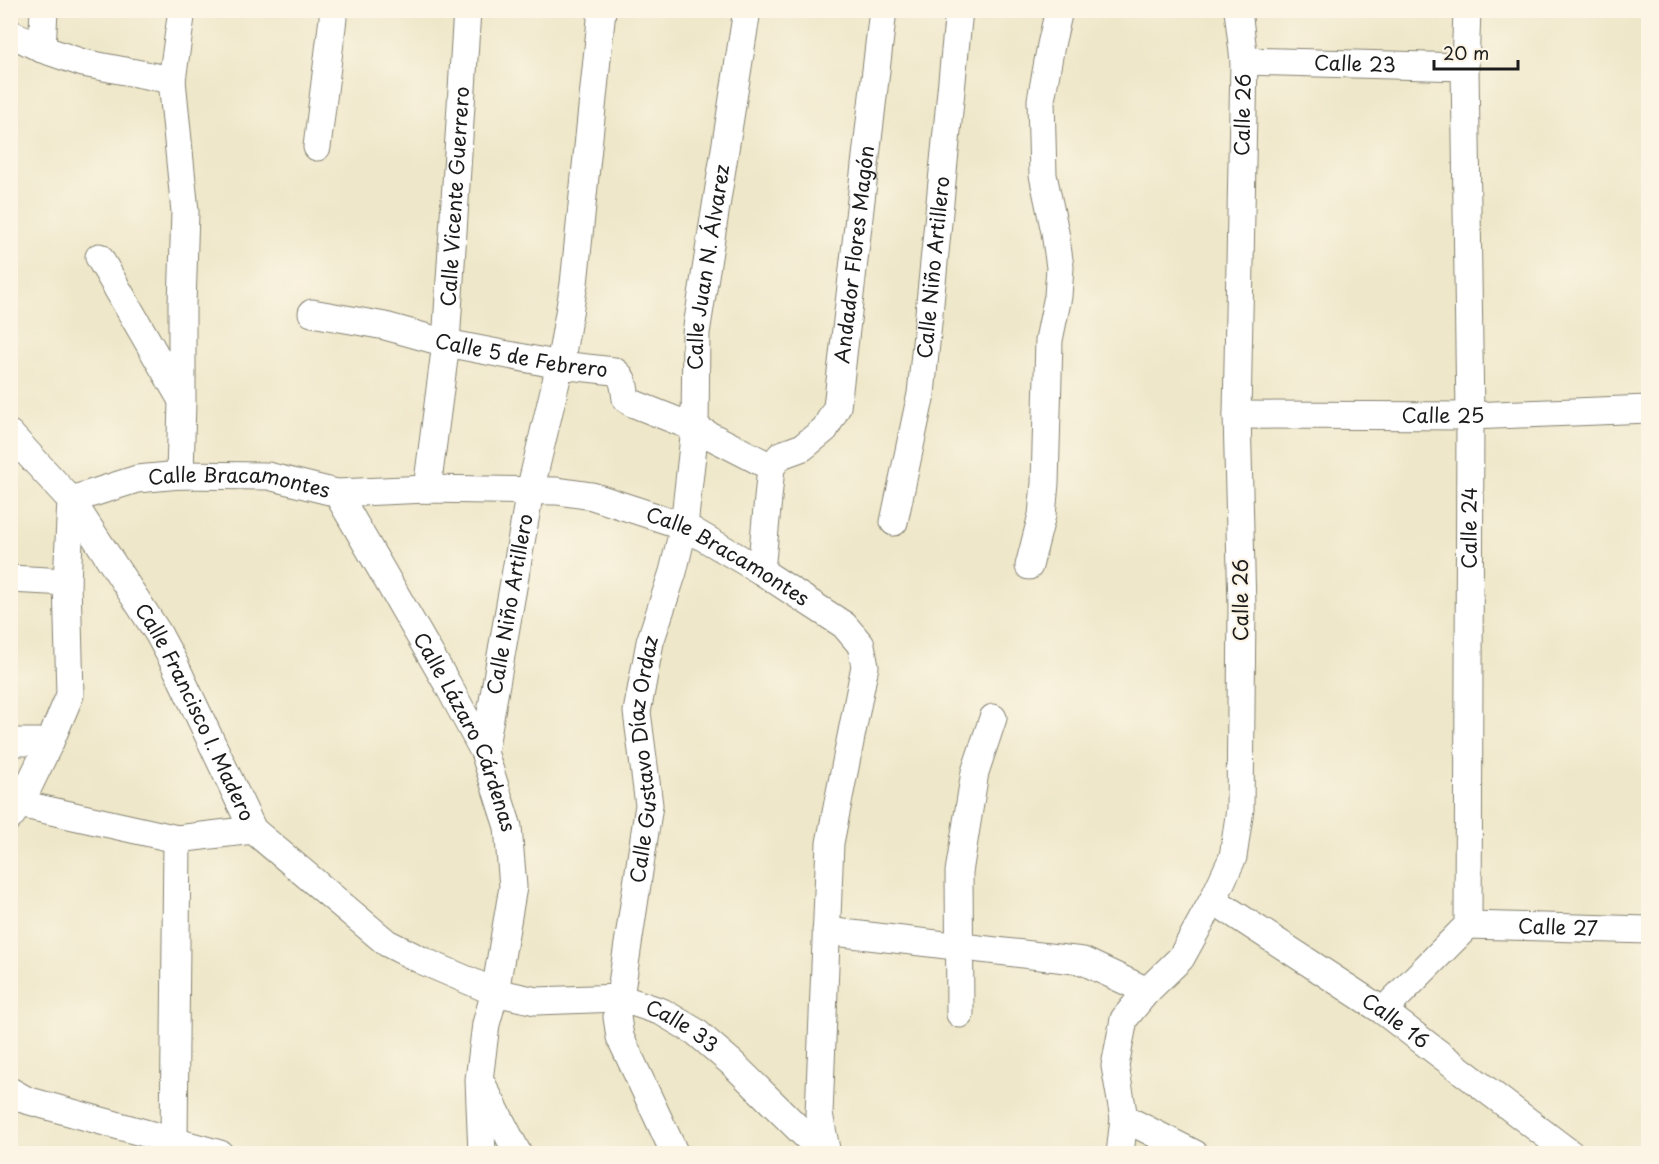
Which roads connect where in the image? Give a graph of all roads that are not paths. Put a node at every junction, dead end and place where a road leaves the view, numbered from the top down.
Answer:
1 (44, 10) edge
2 (182, 10) edge
3 (334, 10) edge
4 (468, 10) edge
5 (602, 10) edge
6 (747, 10) edge
7 (883, 10) edge
8 (959, 10) edge
9 (1059, 10) edge
10 (1238, 10) edge
11 (1467, 10) edge
12 (10, 33) edge
13 (42, 49) junction
14 (1244, 61) junction
15 (1465, 67) junction
16 (172, 80) junction
17 (318, 147) dead end
18 (99, 257) dead end
19 (312, 313) dead end
20 (446, 343) junction
21 (560, 365) junction
22 (182, 401) junction
23 (1648, 409) edge
24 (1237, 415) junction
25 (1470, 416) junction
26 (695, 428) junction
27 (10, 434) edge
28 (771, 467) junction
29 (180, 475) junction
30 (427, 489) junction
31 (530, 491) junction
32 (337, 494) junction
33 (71, 500) junction
34 (894, 522) dead end
35 (684, 526) junction
36 (1029, 566) dead end
37 (761, 571) junction
38 (10, 579) edge
39 (68, 582) junction
40 (993, 717) dead end
41 (10, 742) edge
42 (50, 742) junction
43 (484, 752) junction
44 (15, 811) edge
45 (253, 830) junction
46 (177, 839) junction
47 (1213, 900) junction
48 (1468, 925) junction
49 (1648, 930) edge
50 (826, 931) junction
51 (959, 946) junction
52 (1147, 991) junction
53 (495, 992) junction
54 (620, 998) junction
55 (1383, 1011) junction
56 (960, 1014) dead end
57 (479, 1080) junction
58 (10, 1091) edge
59 (1124, 1118) junction
60 (174, 1141) junction
61 (220, 1154) edge
62 (482, 1154) edge
63 (518, 1154) edge
64 (675, 1154) edge
65 (826, 1154) edge
66 (1120, 1154) edge
67 (1195, 1154) edge
68 (1570, 1154) edge

1 - 13 street
2 - 16 street
3 - 17 street
4 - 20 street, Calle Vicente Guerrero
5 - 21 street, Calle Niño Artillero
6 - 26 street, Calle Juan N. Álvarez
7 - 28 street, Andador Flores Magón
8 - 34 street, Calle Niño Artillero
9 - 36 street
10 - 14 street, Calle 26
11 - 15 street, Calle 24
12 - 13 street
13 - 16 street
14 - 15 street, Calle 23
14 - 24 street, Calle 26
15 - 25 street, Calle 24
16 - 22 street
18 - 22 street
19 - 20 street, Calle 5 de Febrero
20 - 21 street, Calle 5 de Febrero
20 - 30 street, Calle Vicente Guerrero
21 - 26 street, Calle 5 de Febrero
21 - 31 street, Calle Niño Artillero
22 - 29 street
23 - 25 street, Calle 25
24 - 25 street, Calle 25
24 - 47 street, Calle 26
25 - 48 street, Calle 24
26 - 28 street, Calle 5 de Febrero
26 - 35 street, Calle Juan N. Álvarez
27 - 33 street, Calle Francisco I. Madero
28 - 37 street
29 - 32 street, Calle Bracamontes
29 - 33 street, Calle Bracamontes
30 - 31 street, Calle Bracamontes
30 - 32 street, Calle Bracamontes
31 - 35 street, Calle Bracamontes
31 - 43 street, Calle Niño Artillero
32 - 43 street, Calle Lázaro Cárdenas
33 - 39 street
33 - 45 street, Calle Francisco I. Madero
35 - 37 street, Calle Bracamontes
35 - 54 street, Calle Gustavo Díaz Ordaz
37 - 50 street, Calle Bracamontes
38 - 39 street
39 - 42 street
40 - 51 street
41 - 42 street
42 - 44 street
43 - 53 street, Calle Lázaro Cárdenas
44 - 46 street
45 - 46 street
45 - 53 street, Calle Francisco I. Madero
46 - 60 street
47 - 52 street, Calle 26
47 - 55 street, Calle 16
48 - 49 street, Calle 27
48 - 55 street
50 - 51 street
50 - 65 street, Calle Bracamontes
51 - 52 street
51 - 56 street
52 - 59 street, Calle 26
53 - 54 street, Calle 33
53 - 57 street, Calle Lázaro Cárdenas
54 - 64 street, Calle Gustavo Díaz Ordaz
54 - 65 street, Calle 33
55 - 68 street, Calle 16
57 - 62 street, Calle Lázaro Cárdenas
57 - 63 street
58 - 60 street
59 - 66 street, Calle 26
59 - 67 street
60 - 61 street

